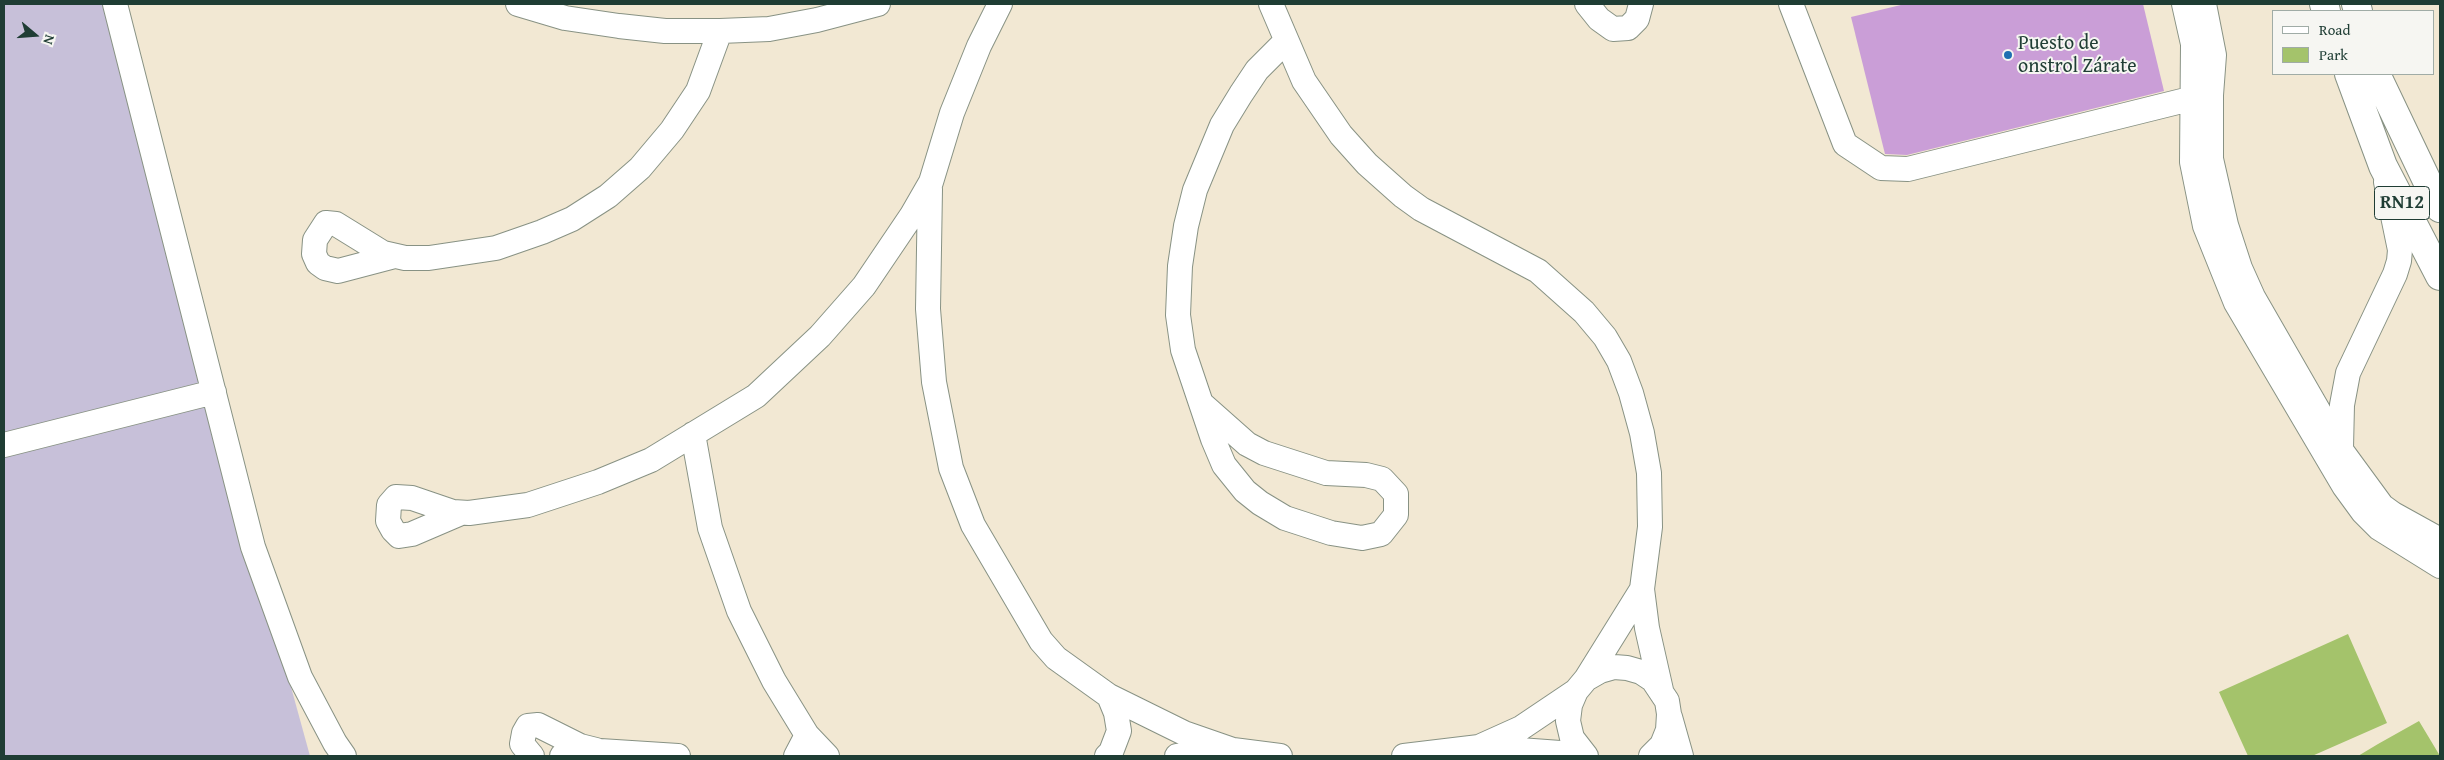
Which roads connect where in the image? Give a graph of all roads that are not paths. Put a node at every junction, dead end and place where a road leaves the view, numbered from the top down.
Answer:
1 (115, 4) edge
2 (518, 4) edge
3 (878, 4) edge
4 (1000, 4) edge
5 (1271, 4) edge
6 (1587, 4) edge
7 (1641, 4) edge
8 (1791, 4) edge
9 (2184, 4) edge
10 (2204, 4) edge
11 (720, 31) junction
12 (1286, 41) junction
13 (2348, 75) edge
14 (2376, 75) edge
15 (2201, 96) junction
16 (2383, 166) junction
17 (931, 182) junction
18 (2440, 208) edge
19 (897, 237) junction
20 (928, 248) junction
21 (395, 256) dead end
22 (2440, 276) edge
23 (214, 392) junction
24 (1203, 405) junction
25 (694, 434) junction
26 (4, 445) edge
27 (2342, 450) junction
28 (2344, 486) junction
29 (461, 513) dead end
30 (2440, 540) edge
31 (2440, 566) edge
32 (1642, 589) junction
33 (1581, 685) junction
34 (1661, 690) junction
35 (1109, 696) junction
36 (1669, 714) junction
37 (807, 735) junction
38 (1479, 747) junction
39 (1233, 750) junction
40 (600, 751) junction
41 (344, 756) edge
42 (532, 756) edge
43 (562, 756) edge
44 (678, 756) edge
45 (796, 756) edge
46 (827, 756) edge
47 (1107, 756) edge
48 (1177, 756) edge
49 (1280, 756) edge
50 (1404, 756) edge
51 (1573, 756) edge
52 (1586, 756) edge
53 (1651, 756) edge
54 (1681, 756) edge

1 - 23 street
2 - 11 street
3 - 11 street
4 - 17 street
5 - 12 street
6 - 7 street
8 - 15 street
9 - 15 street
10 - 15 street
11 - 21 street
12 - 24 street
12 - 32 street
13 - 16 highway, RN12
14 - 18 highway, RN12
15 - 27 street
15 - 28 street
16 - 22 highway, RN12
16 - 27 street
17 - 19 street
17 - 20 street
19 - 20 street
19 - 25 street
20 - 35 street
23 - 26 street
23 - 41 street
24 - 24 street
25 - 29 street
25 - 37 street
27 - 28 street
27 - 30 street
28 - 31 street
32 - 33 street
32 - 34 street
33 - 34 street
33 - 38 street
33 - 52 street
34 - 36 street
35 - 39 street
35 - 47 street
36 - 53 street
36 - 54 street
37 - 45 street
37 - 46 street
38 - 50 street
38 - 51 street
39 - 48 street
39 - 49 street
40 - 42 street
40 - 43 street
40 - 44 street

